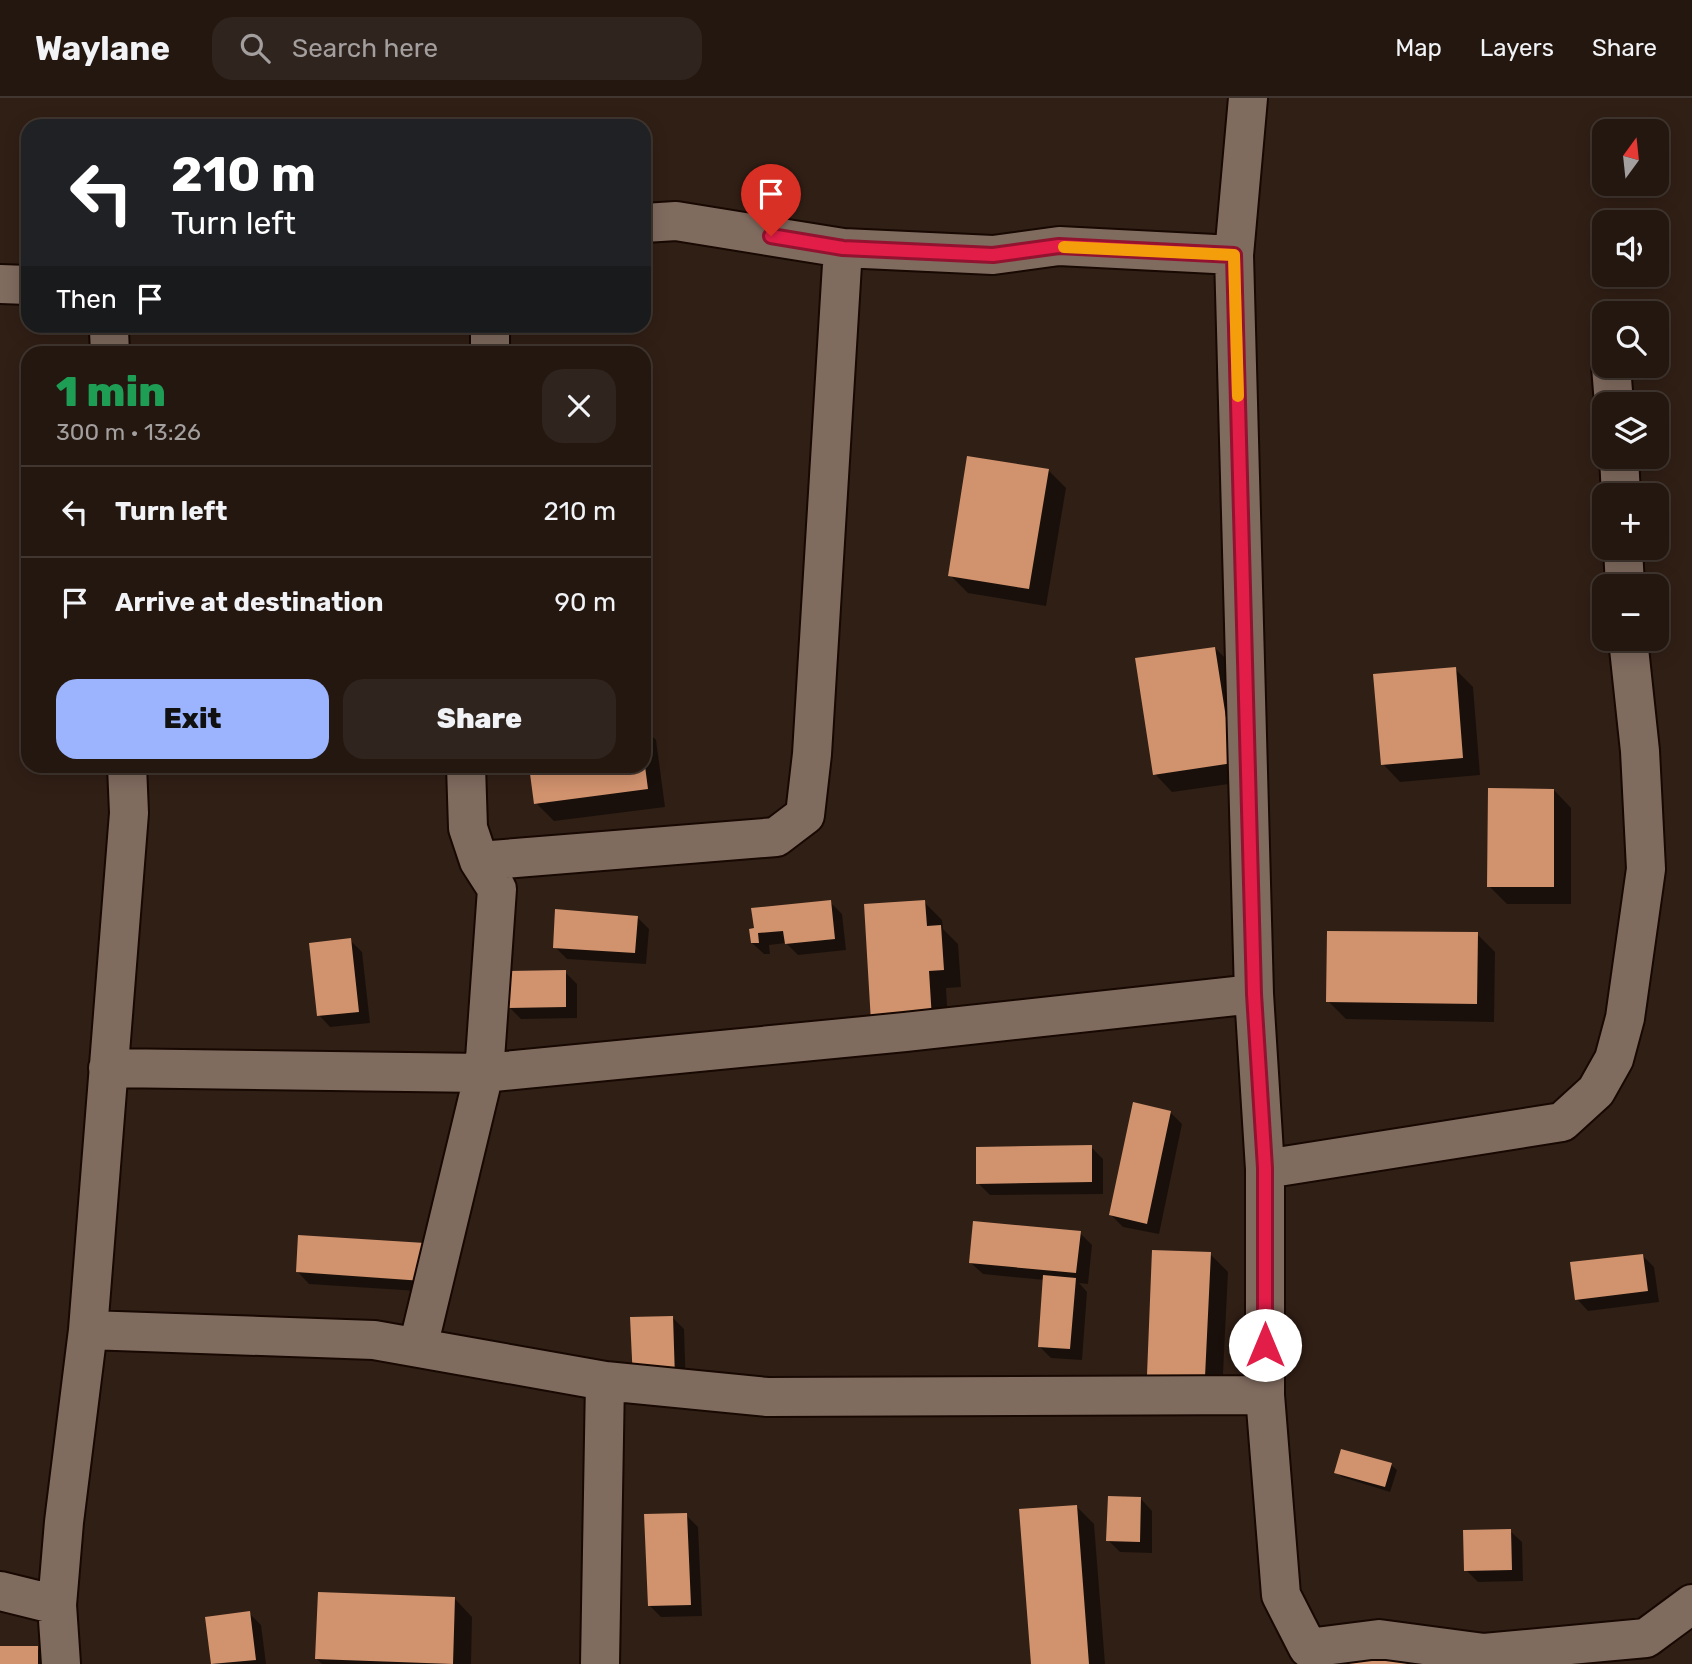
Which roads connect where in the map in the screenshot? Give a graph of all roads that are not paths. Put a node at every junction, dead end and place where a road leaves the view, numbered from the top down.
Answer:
1 (1248, 98) edge
2 (651, 223) edge
3 (843, 248) junction
4 (1234, 255) junction
5 (0, 284) edge
6 (21, 285) edge
7 (1629, 651) edge
8 (127, 773) edge
9 (466, 773) edge
10 (479, 861) junction
11 (1254, 994) junction
12 (108, 1068) junction
13 (484, 1073) junction
14 (1265, 1168) junction
15 (88, 1330) junction
16 (418, 1348) junction
17 (605, 1381) junction
18 (1265, 1395) junction
19 (0, 1591) edge
20 (1692, 1604) edge
21 (57, 1605) junction
22 (61, 1664) edge
23 (600, 1664) edge

1 - 4 street
2 - 3 street
3 - 4 street
3 - 10 street
4 - 11 street
5 - 6 street
7 - 14 street
8 - 12 street
9 - 10 street
10 - 13 street
11 - 13 street
11 - 14 street
12 - 13 street
12 - 15 street
13 - 16 street
14 - 18 street
15 - 16 street
15 - 21 street
16 - 17 street
17 - 18 street
17 - 23 street
18 - 20 street
19 - 21 street
21 - 22 street

